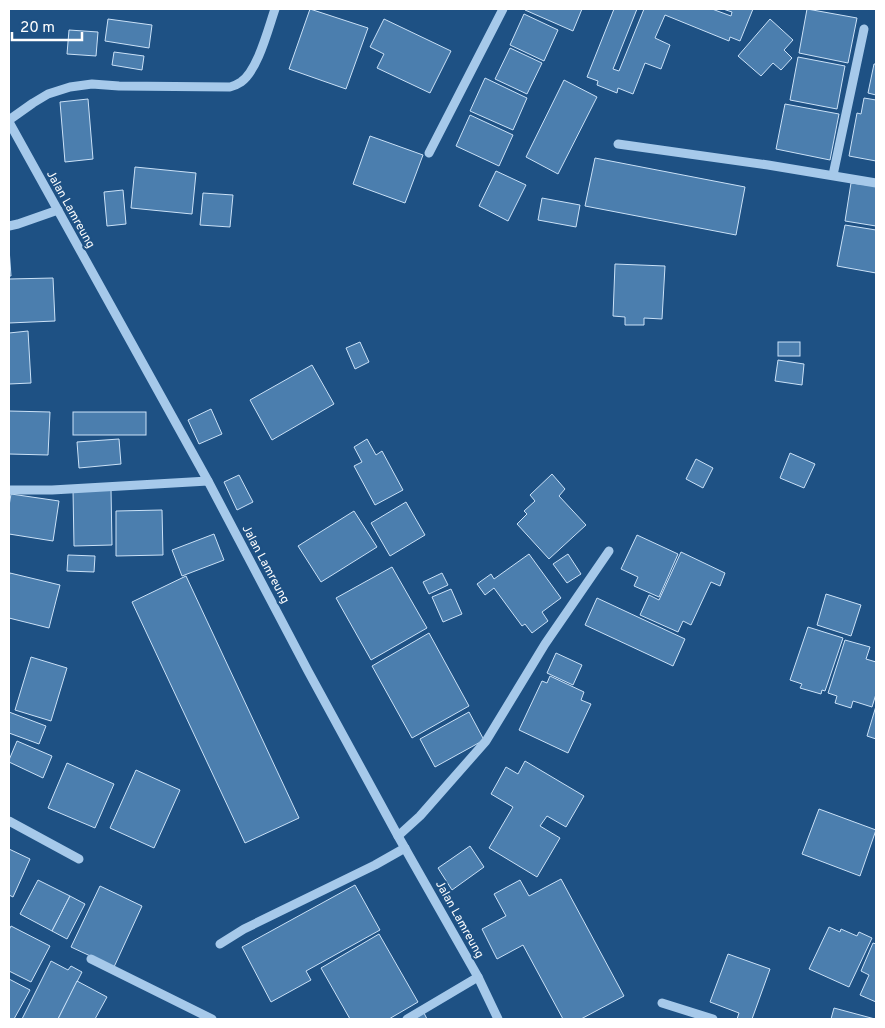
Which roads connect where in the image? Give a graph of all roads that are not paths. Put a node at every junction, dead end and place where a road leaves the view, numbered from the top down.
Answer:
1 (276, 9) edge
2 (503, 9) edge
3 (864, 29) dead end
4 (9, 121) edge
5 (618, 144) dead end
6 (429, 153) dead end
7 (833, 175) junction
8 (876, 183) edge
9 (58, 210) junction
10 (9, 226) edge
11 (208, 481) junction
12 (9, 490) edge
13 (609, 552) dead end
14 (9, 821) edge
15 (398, 836) junction
16 (405, 848) junction
17 (79, 859) dead end
18 (220, 944) dead end
19 (91, 959) dead end
20 (478, 977) junction
21 (662, 1003) dead end
22 (212, 1019) edge
23 (407, 1019) edge
24 (498, 1019) edge
25 (713, 1019) edge

1 - 4 street
2 - 6 street
3 - 7 street
4 - 9 street, Jalan Lamreung
5 - 7 street
7 - 8 street
9 - 10 street
9 - 11 street, Jalan Lamreung
11 - 12 street
11 - 15 street, Jalan Lamreung
13 - 15 street
14 - 17 street
15 - 16 street, Jalan Lamreung
16 - 18 street
16 - 20 street, Jalan Lamreung
19 - 22 street
20 - 23 street
20 - 24 street, Jalan Lamreung
21 - 25 street

